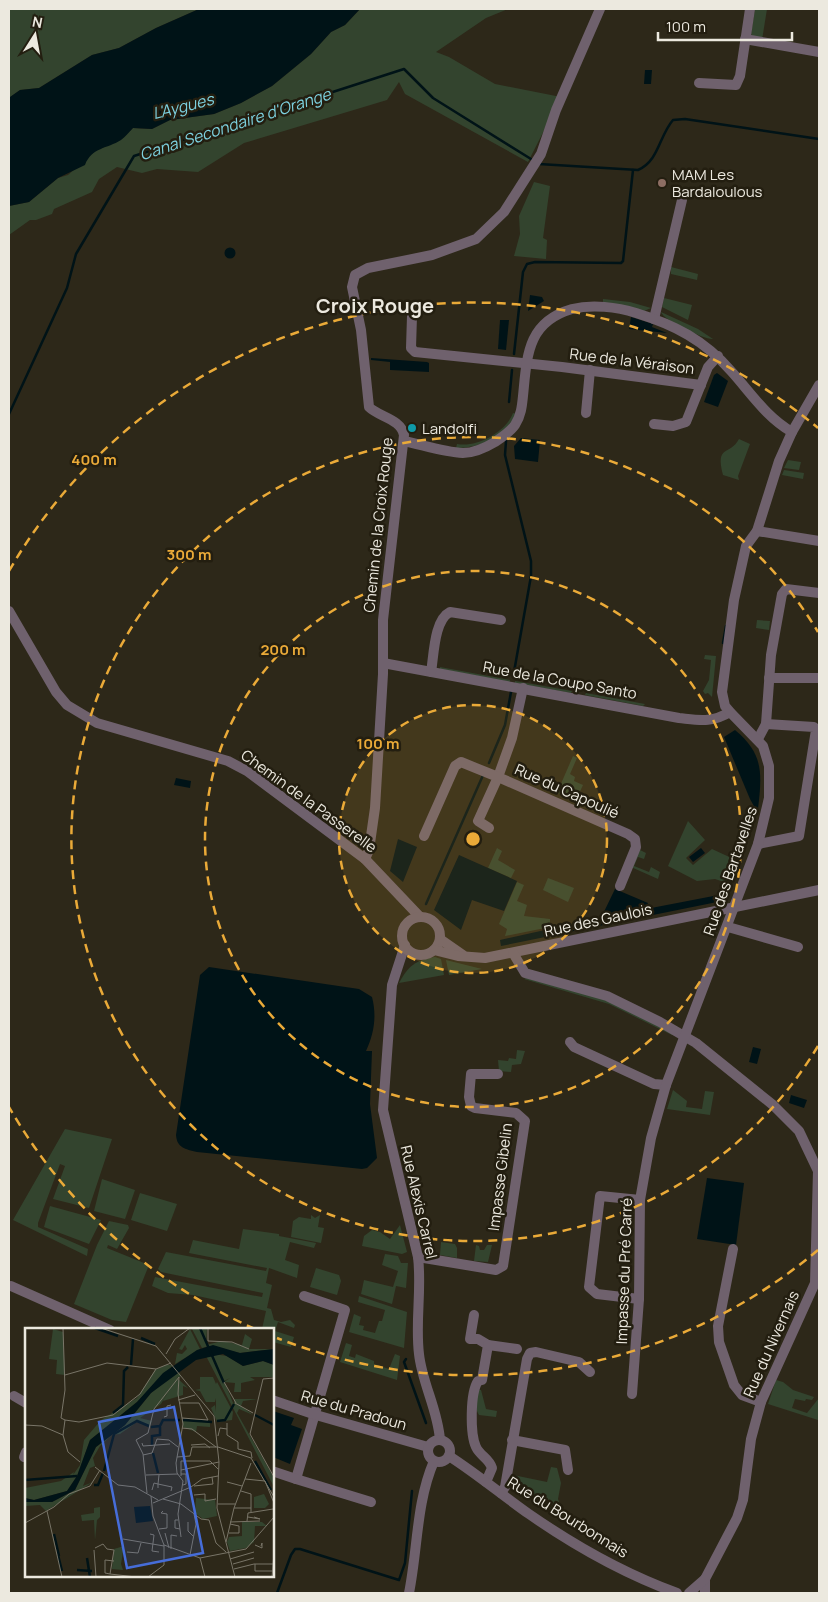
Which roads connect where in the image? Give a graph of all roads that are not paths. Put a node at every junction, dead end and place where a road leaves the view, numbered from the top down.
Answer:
1 (600, 9) edge
2 (750, 9) edge
3 (745, 39) junction
4 (819, 52) edge
5 (700, 83) dead end
6 (682, 200) dead end
7 (412, 316) dead end
8 (654, 319) junction
9 (718, 356) junction
10 (526, 364) junction
11 (590, 370) junction
12 (701, 385) junction
13 (819, 385) edge
14 (586, 413) dead end
15 (654, 424) dead end
16 (792, 432) junction
17 (404, 441) junction
18 (757, 530) junction
19 (819, 541) edge
20 (819, 593) edge
21 (9, 611) edge
22 (501, 620) dead end
23 (383, 664) junction
24 (431, 672) junction
25 (769, 678) junction
26 (819, 678) edge
27 (523, 688) junction
28 (730, 712) junction
29 (766, 724) junction
30 (758, 739) junction
31 (498, 777) junction
32 (489, 828) dead end
33 (424, 836) dead end
34 (758, 844) junction
35 (365, 859) junction
36 (620, 886) dead end
37 (819, 890) edge
38 (402, 896) junction
39 (735, 907) junction
40 (420, 917) junction
41 (409, 922) junction
42 (728, 927) junction
43 (440, 939) junction
44 (405, 945) junction
45 (798, 947) dead end
46 (434, 950) junction
47 (513, 953) junction
48 (416, 954) junction
49 (466, 957) junction
50 (396, 970) junction
51 (686, 1037) junction
52 (570, 1042) dead end
53 (498, 1074) dead end
54 (666, 1085) junction
55 (818, 1172) edge
56 (640, 1200) junction
57 (733, 1249) dead end
58 (418, 1257) junction
59 (11, 1286) dead end
60 (304, 1296) dead end
61 (640, 1299) junction
62 (474, 1315) dead end
63 (106, 1328) edge
64 (488, 1345) junction
65 (517, 1349) dead end
66 (590, 1372) dead end
67 (632, 1394) dead end
68 (14, 1396) dead end
69 (274, 1401) edge
70 (25, 1402) edge
71 (761, 1402) junction
72 (316, 1415) junction
73 (440, 1440) junction
74 (512, 1440) junction
75 (428, 1447) junction
76 (449, 1456) junction
77 (434, 1461) junction
78 (568, 1470) dead end
79 (274, 1472) edge
80 (296, 1479) junction
81 (486, 1482) junction
82 (501, 1493) junction
83 (371, 1502) dead end
84 (705, 1579) junction
85 (409, 1593) edge
86 (677, 1593) edge
87 (689, 1593) edge
88 (706, 1593) edge

1 - 17 street, Chemin de la Croix Rouge
2 - 3 street
3 - 4 street
3 - 5 street
6 - 8 street
7 - 10 street, Rue de la Véraison
8 - 9 street
8 - 10 street
9 - 12 street, Rue de la Véraison
9 - 16 street
10 - 11 street, Rue de la Véraison
10 - 17 street
11 - 12 street, Rue de la Véraison
11 - 14 street
12 - 15 street
13 - 16 street, Rue des Bartavelles
16 - 18 street, Rue des Bartavelles
17 - 23 street, Chemin de la Croix Rouge
18 - 19 street
18 - 28 street, Rue des Bartavelles
20 - 25 street
21 - 35 street, Chemin de la Passerelle
22 - 24 street
23 - 24 street, Rue de la Coupo Santo
23 - 35 street, Chemin de la Croix Rouge
24 - 27 street, Rue de la Coupo Santo
25 - 26 street
25 - 29 street
27 - 28 street, Rue de la Coupo Santo
27 - 31 street, Rue du Capoulié
28 - 30 street, Rue des Bartavelles
29 - 30 street
29 - 34 street
30 - 34 street, Rue des Bartavelles
31 - 32 street
31 - 33 street
31 - 36 street, Rue du Capoulié
34 - 39 street, Rue des Bartavelles
35 - 38 street, Chemin de la Passerelle
37 - 39 street, Rue des Gaulois
38 - 40 street, Chemin de la Passerelle
38 - 41 street, Chemin de la Passerelle
39 - 42 street, Rue des Bartavelles
39 - 47 street, Rue des Gaulois
40 - 41 street
40 - 43 street, Chemin de la Passerelle
41 - 44 street, Chemin de la Passerelle
42 - 45 street
42 - 51 street, Rue des Bartavelles
43 - 46 street
43 - 49 street, Chemin de la Passerelle
44 - 48 street
44 - 50 street, Rue Alexis Carrel
46 - 48 street
46 - 49 street
47 - 49 street, Rue des Gaulois
47 - 51 street
48 - 50 street
50 - 58 street, Rue Alexis Carrel
51 - 54 street, Impasse du Pré Carré
51 - 55 street
52 - 54 street
53 - 58 street, Impasse Gibelin
54 - 56 street, Impasse du Pré Carré
55 - 71 street, Rue du Nivernais
56 - 61 street, Impasse du Pré Carré
56 - 61 street
57 - 71 street
58 - 73 street, Rue Alexis Carrel
59 - 63 street
60 - 72 street
61 - 67 street, Impasse du Pré Carré
62 - 64 street
64 - 65 street
64 - 81 street
66 - 74 street
68 - 70 street
69 - 72 street, Rue du Pradoun
71 - 84 street, Rue du Nivernais
72 - 75 street, Rue du Pradoun
72 - 80 street
73 - 75 street
73 - 76 street, Rue Alexis Carrel
74 - 78 street
74 - 82 street
75 - 77 street
76 - 77 street
76 - 81 street, Rue du Bourbonnais
77 - 85 street
79 - 80 street
80 - 83 street
81 - 82 street, Rue du Bourbonnais
82 - 86 street, Rue du Bourbonnais
84 - 87 street, Rue du Nivernais
84 - 88 street

